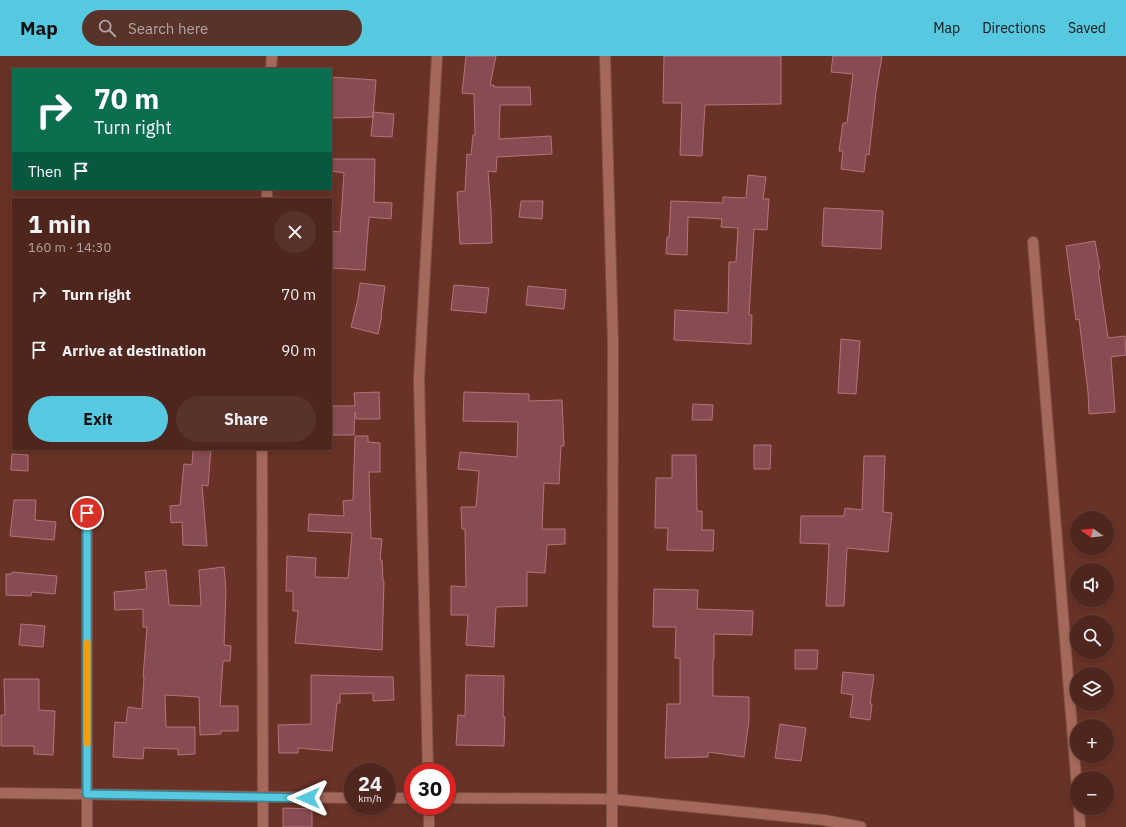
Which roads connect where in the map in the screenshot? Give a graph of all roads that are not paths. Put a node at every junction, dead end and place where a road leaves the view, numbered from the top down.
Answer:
1 (272, 56) edge
2 (437, 56) edge
3 (605, 56) edge
4 (271, 68) edge
5 (1033, 242) dead end
6 (262, 450) edge
7 (87, 513) dead end
8 (428, 763) edge
9 (1076, 771) edge
10 (0, 793) edge
11 (87, 794) junction
12 (263, 798) junction
13 (344, 798) edge
14 (456, 798) edge
15 (612, 800) junction
16 (429, 815) edge
17 (1079, 815) edge
18 (87, 827) edge
19 (263, 827) edge
20 (429, 827) edge
21 (612, 827) edge
22 (861, 827) edge
23 (1080, 827) edge

1 - 4 street
2 - 8 street
3 - 15 street
5 - 9 street
6 - 12 street
7 - 11 street
10 - 11 street
11 - 12 street
11 - 18 street
12 - 13 street
12 - 19 street
14 - 15 street
15 - 21 street
15 - 22 street
16 - 20 street
17 - 23 street

